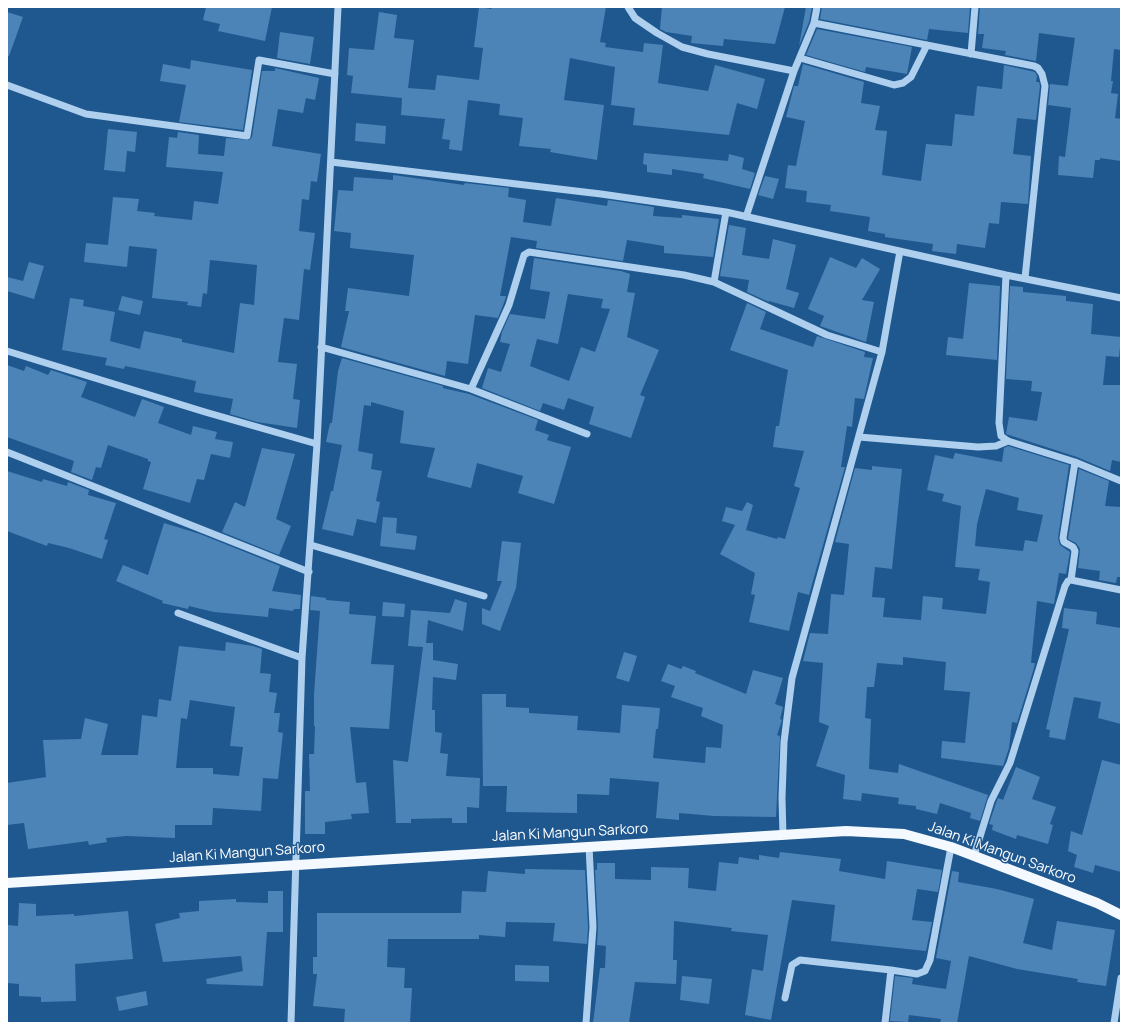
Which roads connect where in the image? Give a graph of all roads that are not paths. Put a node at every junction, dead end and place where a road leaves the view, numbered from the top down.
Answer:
1 (338, 7) edge
2 (628, 7) edge
3 (817, 7) edge
4 (975, 7) edge
5 (814, 23) junction
6 (927, 45) junction
7 (971, 54) junction
8 (800, 58) junction
9 (794, 71) junction
10 (335, 74) junction
11 (7, 85) edge
12 (331, 162) junction
13 (726, 212) junction
14 (746, 217) junction
15 (900, 251) junction
16 (1006, 275) junction
17 (1025, 278) junction
18 (714, 282) junction
19 (1121, 298) edge
20 (321, 347) junction
21 (7, 351) edge
22 (882, 352) junction
23 (471, 389) junction
24 (587, 434) dead end
25 (859, 437) junction
26 (1008, 442) junction
27 (317, 444) junction
28 (7, 452) edge
29 (1075, 462) junction
30 (1121, 481) edge
31 (311, 545) junction
32 (309, 572) junction
33 (1071, 580) junction
34 (1121, 590) edge
35 (484, 596) dead end
36 (178, 613) dead end
37 (302, 658) junction
38 (783, 836) junction
39 (589, 846) junction
40 (951, 847) junction
41 (974, 856) junction
42 (296, 864) junction
43 (7, 883) edge
44 (1121, 915) edge
45 (891, 970) junction
46 (1121, 978) edge
47 (785, 998) dead end
48 (291, 1023) edge
49 (586, 1023) edge
50 (885, 1023) edge
51 (1114, 1023) edge

1 - 10 street
2 - 9 street
3 - 5 street
4 - 7 street
5 - 6 street
5 - 8 street
6 - 7 street
6 - 8 street
7 - 17 street
8 - 9 street
9 - 14 street
10 - 11 street
10 - 12 street
12 - 13 street
12 - 20 street
13 - 14 street
13 - 18 street
14 - 15 street
15 - 16 street
15 - 22 street
16 - 17 street
16 - 26 street
17 - 19 street
18 - 22 street
18 - 23 street
20 - 23 street
20 - 27 street
21 - 27 street
22 - 25 street
23 - 24 street
25 - 26 street
25 - 38 street
26 - 29 street
27 - 31 street
28 - 32 street
29 - 30 street
29 - 33 street
31 - 32 street
31 - 35 street
32 - 37 street
33 - 34 street
33 - 41 street
36 - 37 street
37 - 42 street
38 - 39 main road, Jalan Ki Mangun Sarkoro
38 - 40 main road, Jalan Ki Mangun Sarkoro
39 - 42 main road, Jalan Ki Mangun Sarkoro
39 - 49 street
40 - 41 main road, Jalan Ki Mangun Sarkoro
40 - 45 street
41 - 44 main road, Jalan Ki Mangun Sarkoro
42 - 43 main road, Jalan Ki Mangun Sarkoro
42 - 48 street
45 - 47 street
45 - 50 street
46 - 51 street

